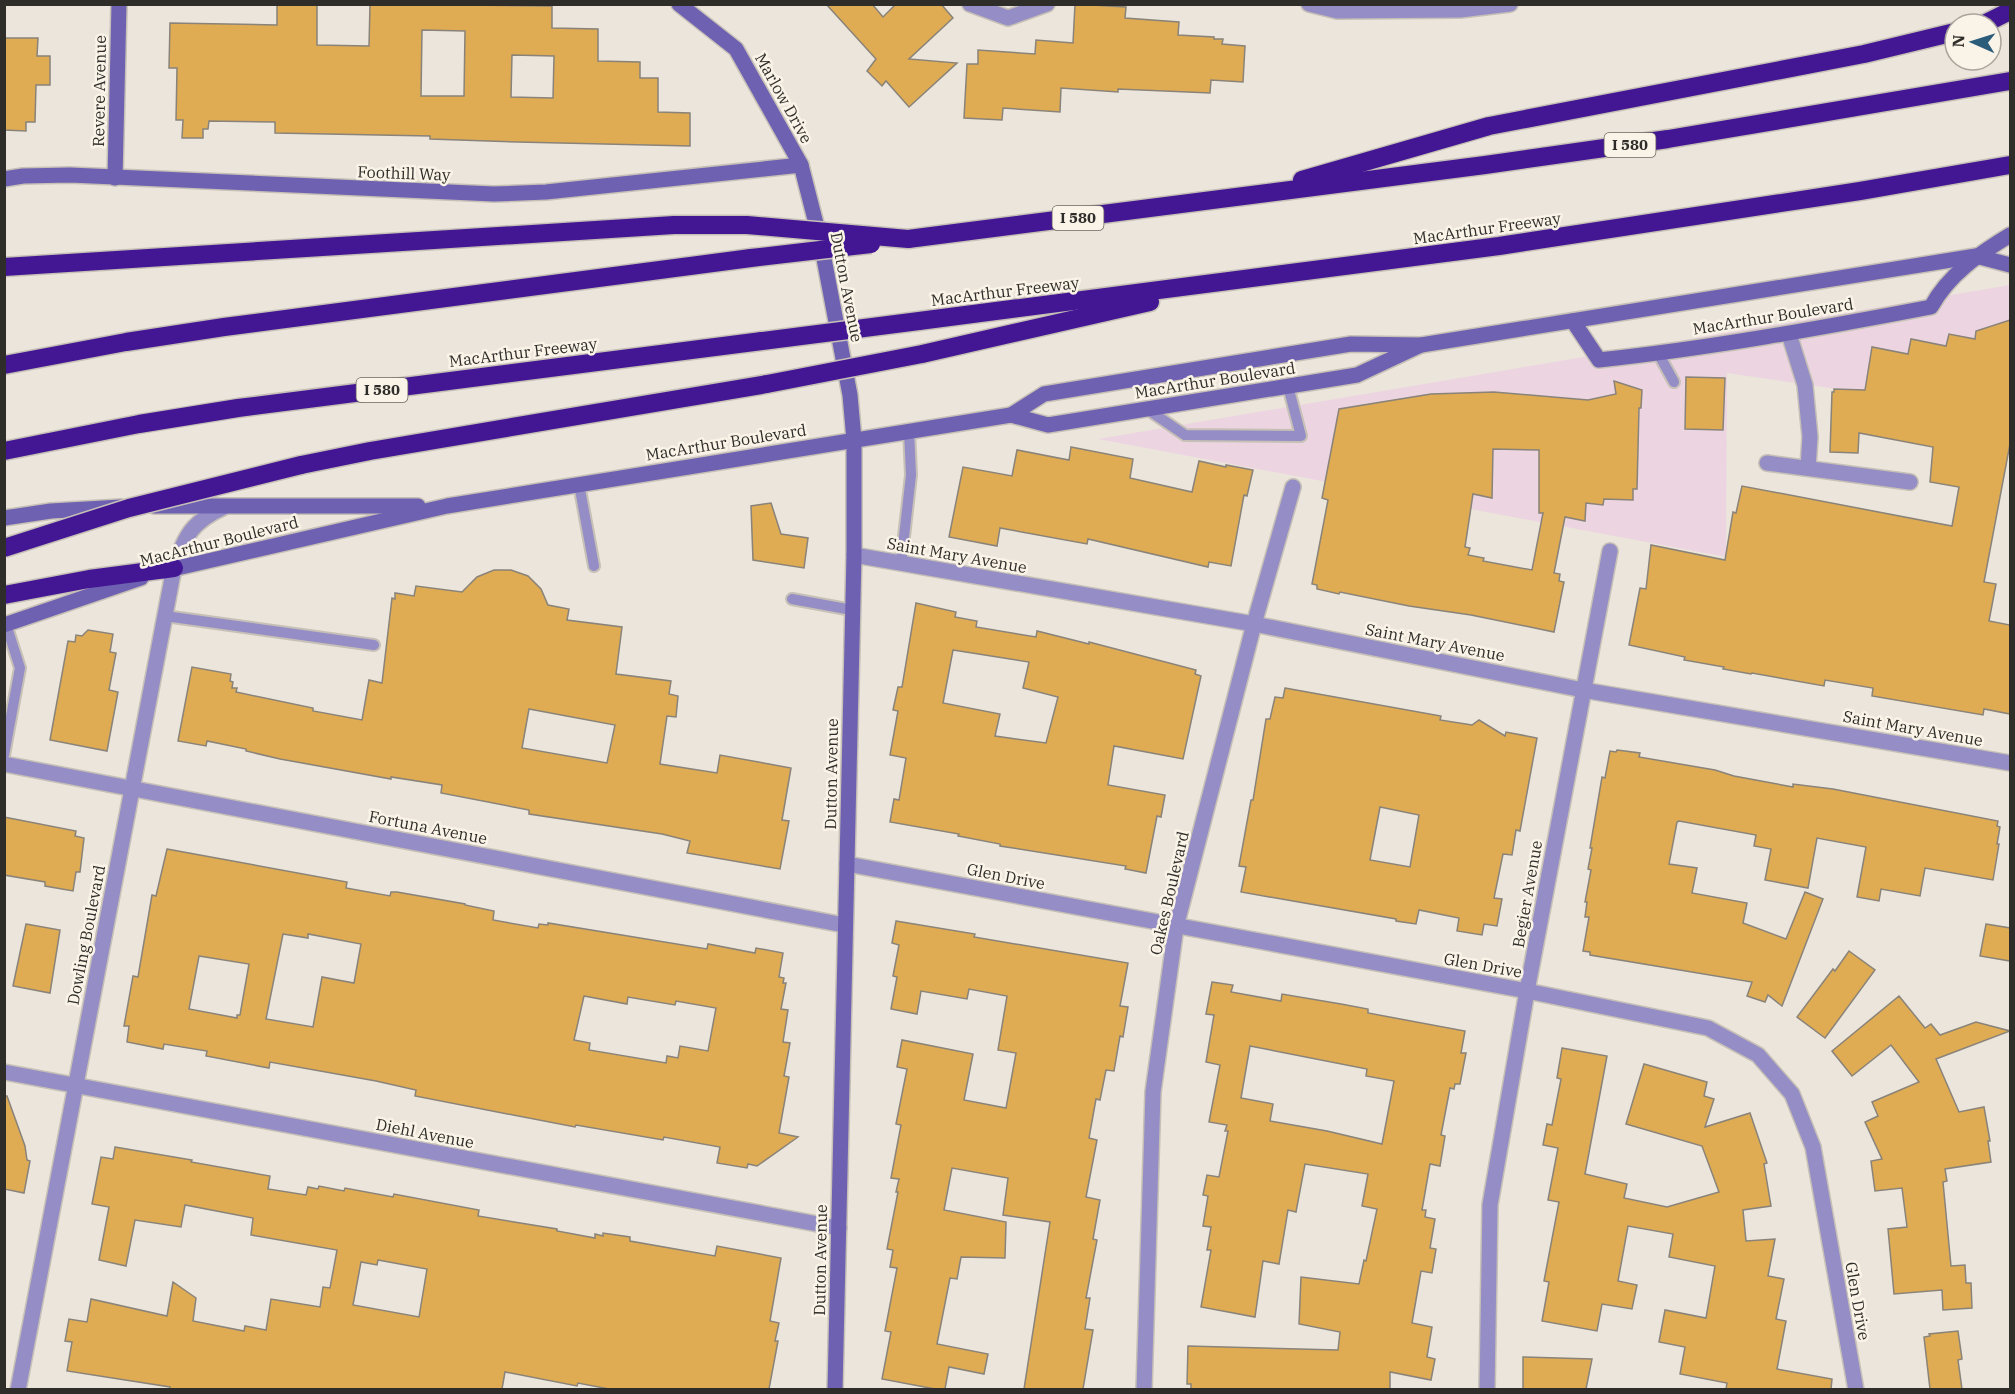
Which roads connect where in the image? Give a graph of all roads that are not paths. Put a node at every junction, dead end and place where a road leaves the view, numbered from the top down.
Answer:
1 (120, 4) edge
2 (679, 4) edge
3 (970, 4) edge
4 (1047, 4) edge
5 (1309, 4) edge
6 (1509, 4) edge
7 (1943, 35) edge
8 (2010, 81) edge
9 (801, 165) junction
10 (2010, 165) edge
11 (115, 178) junction
12 (4, 179) edge
13 (1247, 196) junction
14 (2010, 235) edge
15 (908, 239) junction
16 (1976, 256) junction
17 (2010, 265) edge
18 (4, 267) edge
19 (1254, 279) junction
20 (1573, 321) junction
21 (1789, 334) junction
22 (1421, 345) junction
23 (1658, 353) junction
24 (4, 365) edge
25 (1674, 382) dead end
26 (1288, 386) junction
27 (1148, 409) junction
28 (1011, 415) junction
29 (909, 431) junction
30 (854, 440) junction
31 (4, 451) edge
32 (1767, 463) dead end
33 (1808, 468) junction
34 (1910, 482) dead end
35 (579, 484) junction
36 (1293, 487) dead end
37 (447, 506) junction
38 (224, 507) junction
39 (4, 518) edge
40 (4, 548) edge
41 (1610, 551) dead end
42 (854, 555) junction
43 (901, 564) junction
44 (594, 566) dead end
45 (174, 568) junction
46 (4, 595) edge
47 (792, 599) dead end
48 (852, 610) junction
49 (165, 616) junction
50 (5, 624) edge
51 (1254, 624) junction
52 (374, 645) dead end
53 (1583, 690) junction
54 (4, 755) edge
55 (2010, 763) edge
56 (4, 764) edge
57 (132, 789) junction
58 (847, 864) junction
59 (844, 926) junction
60 (1176, 927) junction
61 (1527, 991) junction
62 (4, 1072) edge
63 (76, 1086) junction
64 (839, 1228) junction
65 (18, 1389) edge
66 (835, 1389) edge
67 (1144, 1389) edge
68 (1487, 1389) edge
69 (1856, 1389) edge

1 - 11 main road, Revere Avenue
2 - 9 main road, Marlow Drive
3 - 4 street
5 - 6 street
7 - 13 highway
8 - 13 highway, I 580
9 - 11 main road, Foothill Way
9 - 30 main road, Dutton Avenue
10 - 19 highway, MacArthur Freeway / I 580
11 - 12 main road, Foothill Way
13 - 15 highway, I 580
14 - 16 main road, MacArthur Boulevard
15 - 18 highway, bridge
15 - 24 highway, I 580, bridge
16 - 17 main road, MacArthur Boulevard
16 - 20 main road, MacArthur Boulevard
16 - 21 main road, MacArthur Boulevard
19 - 31 highway, MacArthur Freeway / I 580, bridge
19 - 40 highway, bridge
20 - 22 main road, MacArthur Boulevard
20 - 23 main road, MacArthur Boulevard
21 - 23 main road, MacArthur Boulevard
21 - 33 street
22 - 26 main road, MacArthur Boulevard
22 - 28 main road, MacArthur Boulevard
23 - 25 lane
26 - 27 main road, MacArthur Boulevard
26 - 27 lane
27 - 28 main road, MacArthur Boulevard
28 - 29 main road, MacArthur Boulevard
29 - 30 main road, MacArthur Boulevard
29 - 43 lane
30 - 35 main road, MacArthur Boulevard
30 - 42 main road, Dutton Avenue
32 - 33 street
33 - 34 street
35 - 37 main road, MacArthur Boulevard
35 - 44 lane
36 - 51 street, Oakes Boulevard
37 - 38 main road, MacArthur Boulevard
37 - 45 main road, MacArthur Boulevard
38 - 39 main road, MacArthur Boulevard
38 - 45 street, Dowling Boulevard
41 - 53 street, Begier Avenue
42 - 43 street, Saint Mary Avenue
42 - 48 main road, Dutton Avenue
43 - 51 street, Saint Mary Avenue
45 - 46 highway
45 - 49 street, Dowling Boulevard
45 - 50 main road, MacArthur Boulevard
47 - 48 lane
48 - 58 main road, Dutton Avenue
49 - 52 lane
49 - 57 street, Dowling Boulevard
50 - 54 lane
51 - 53 street, Saint Mary Avenue
51 - 60 street, Oakes Boulevard
53 - 55 street, Saint Mary Avenue
53 - 61 street, Begier Avenue
56 - 57 street, Fortuna Avenue
57 - 59 street, Fortuna Avenue
57 - 63 street, Dowling Boulevard
58 - 59 main road, Dutton Avenue
58 - 60 street, Glen Drive
59 - 64 main road, Dutton Avenue
60 - 61 street, Glen Drive
60 - 67 street, Oakes Boulevard
61 - 68 street, Begier Avenue
61 - 69 street, Glen Drive
62 - 63 street, Diehl Avenue
63 - 64 street, Diehl Avenue
63 - 65 street, Dowling Boulevard
64 - 66 main road, Dutton Avenue

